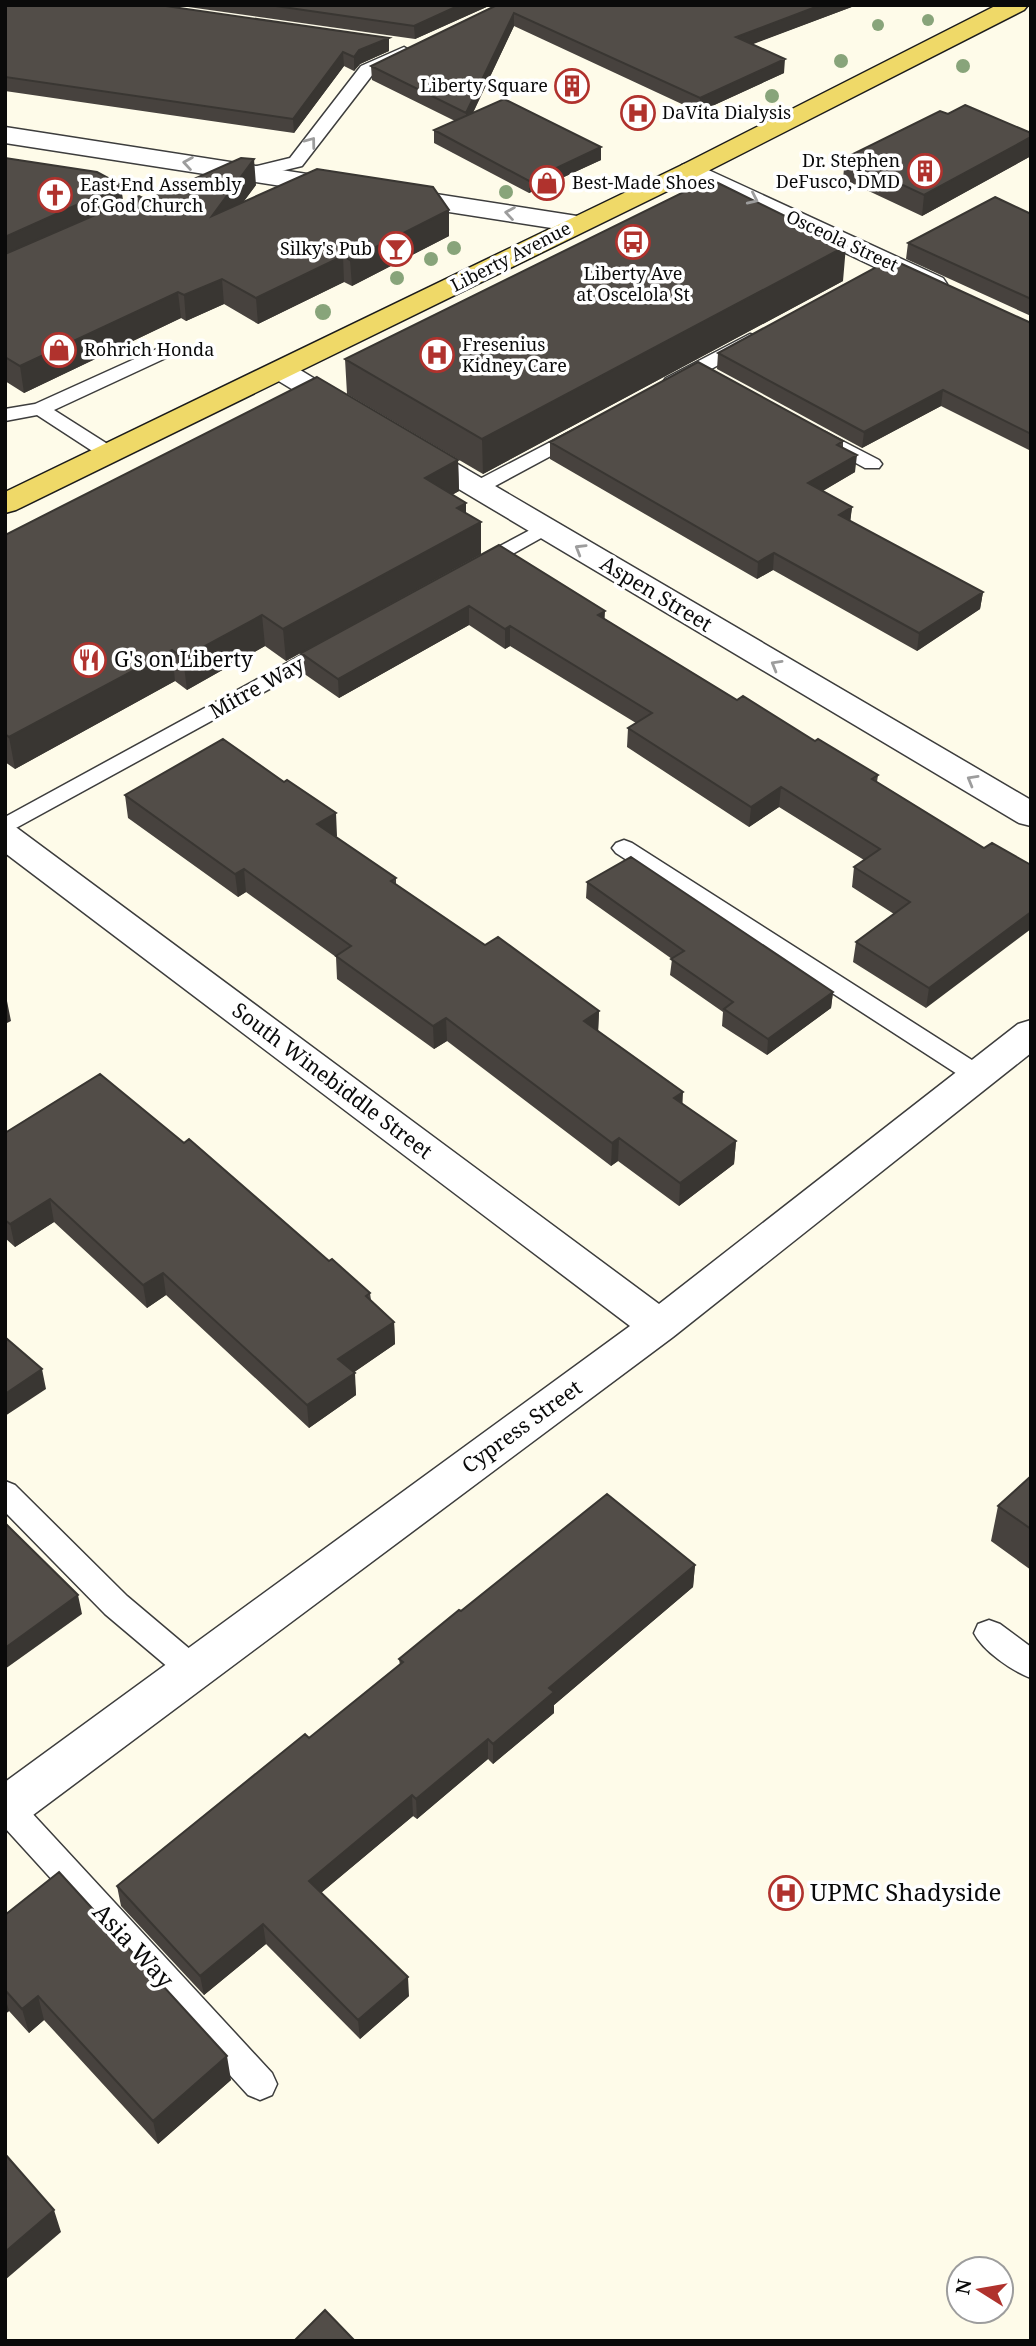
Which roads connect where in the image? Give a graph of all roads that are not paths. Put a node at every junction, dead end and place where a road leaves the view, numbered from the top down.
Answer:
1 (1016, 5) edge
2 (387, 44) edge
3 (5, 135) edge
4 (691, 170) junction
5 (254, 172) junction
6 (204, 184) edge
7 (577, 223) junction
8 (961, 297) edge
9 (767, 331) edge
10 (161, 353) dead end
11 (698, 369) junction
12 (282, 372) junction
13 (721, 381) edge
14 (661, 388) edge
15 (40, 410) junction
16 (5, 415) edge
17 (600, 422) edge
18 (802, 426) edge
19 (110, 454) junction
20 (872, 464) dead end
21 (477, 488) junction
22 (5, 504) edge
23 (545, 528) junction
24 (461, 575) edge
25 (353, 635) edge
26 (1031, 814) edge
27 (5, 827) edge
28 (5, 836) edge
29 (624, 848) dead end
30 (1031, 1033) edge
31 (977, 1075) junction
32 (659, 1326) junction
33 (5, 1493) edge
34 (989, 1633) dead end
35 (1031, 1665) edge
36 (193, 1670) junction
37 (6, 1808) edge
38 (260, 2084) dead end

1 - 4 main road, Liberty Avenue
5 -> 2 lane
5 -> 3 street
4 - 7 main road, Liberty Avenue
4 -> 8 street, Osceola Street
5 - 6 lane
7 -> 5 street
7 - 12 main road, Liberty Avenue
9 - 11 lane
10 - 15 lane
11 - 13 lane
11 - 14 lane
12 - 19 main road, Liberty Avenue
12 - 21 street, Aspen Street
15 - 16 lane
15 - 19 lane
17 - 21 lane
18 - 20 lane
19 - 22 main road, Liberty Avenue
21 - 23 street, Aspen Street
23 - 24 lane
26 -> 23 street, Aspen Street
25 - 27 lane, Mitre Way
28 - 32 street, South Winebiddle Street
29 - 31 lane
30 - 31 street, Cypress Street
31 - 32 street, Cypress Street
32 - 36 street, Cypress Street
33 - 36 lane
34 - 35 lane
36 - 37 street, Cypress Street
37 - 38 lane, Asia Way

